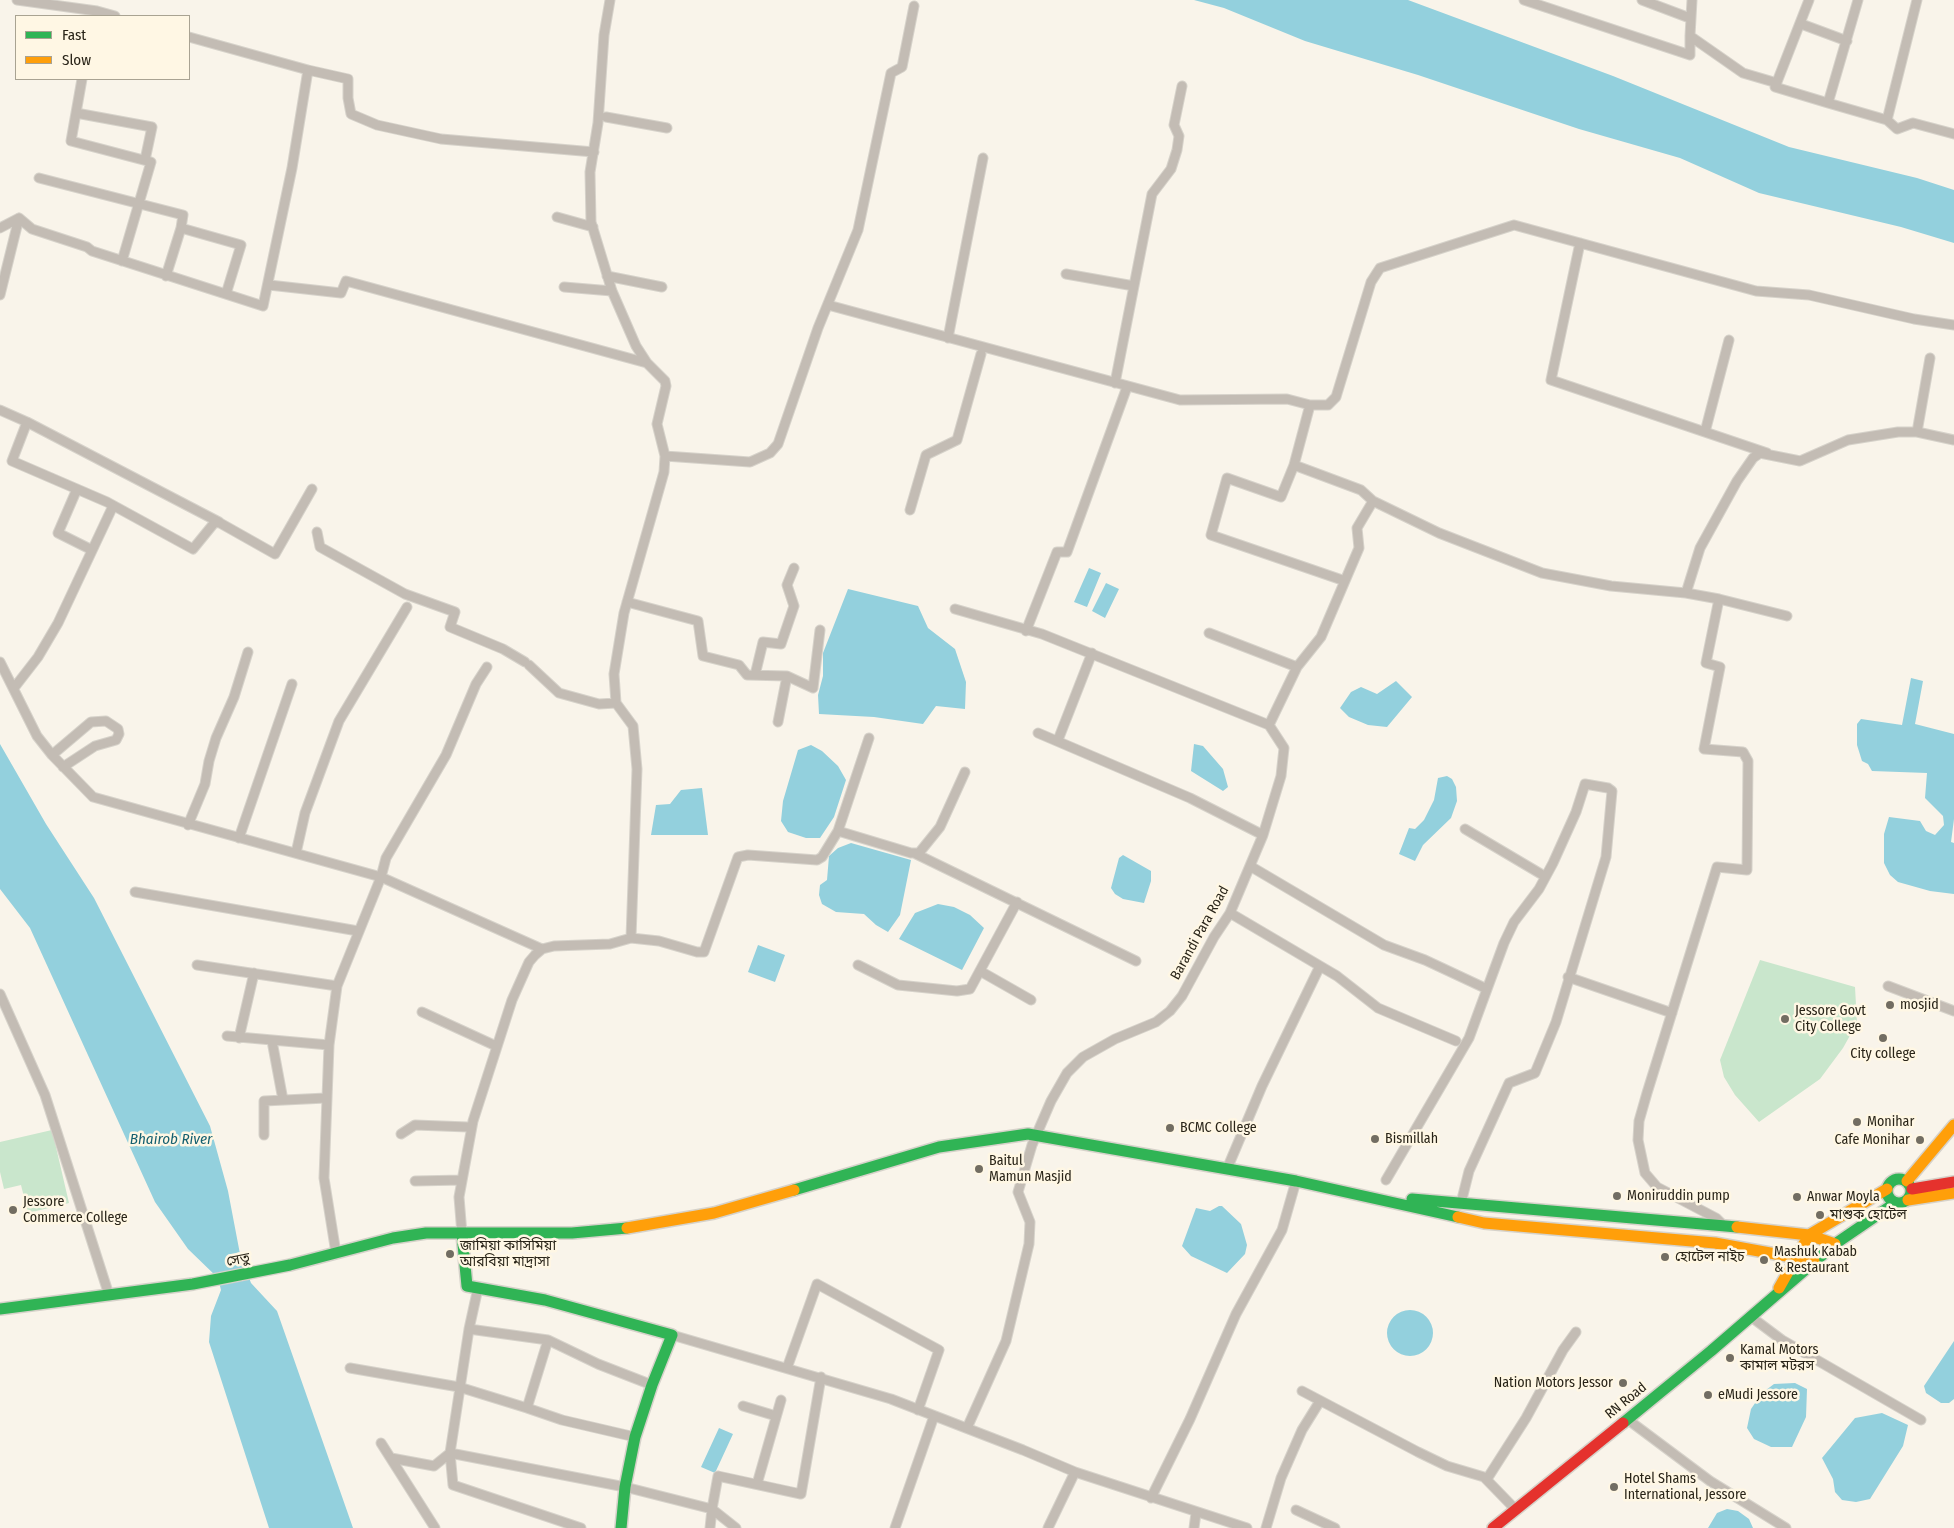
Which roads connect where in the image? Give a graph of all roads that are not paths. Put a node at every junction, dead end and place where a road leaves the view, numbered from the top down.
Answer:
1 (17, 0) edge
2 (610, 0) edge
3 (1524, 0) edge
4 (1642, 0) edge
5 (1692, 0) edge
6 (1809, 0) edge
7 (1858, 0) edge
8 (1917, 0) edge
9 (914, 6) dead end
10 (96, 14) edge
11 (1688, 18) dead end
12 (1804, 25) dead end
13 (1690, 36) junction
14 (190, 37) edge
15 (1847, 41) junction
16 (308, 70) junction
17 (82, 80) edge
18 (1777, 83) junction
19 (1182, 86) dead end
20 (1828, 103) junction
21 (76, 112) junction
22 (606, 117) dead end
23 (1887, 120) junction
24 (667, 128) dead end
25 (1954, 134) edge
26 (594, 152) junction
27 (983, 158) dead end
28 (145, 160) junction
29 (39, 178) dead end
30 (139, 203) junction
31 (557, 217) dead end
32 (19, 218) junction
33 (593, 227) junction
34 (0, 228) edge
35 (181, 228) junction
36 (1580, 244) junction
37 (122, 261) junction
38 (1066, 274) dead end
39 (166, 276) junction
40 (607, 276) junction
41 (269, 285) junction
42 (1134, 286) junction
43 (564, 287) dead end
44 (662, 287) dead end
45 (612, 291) junction
46 (226, 294) junction
47 (0, 295) edge
48 (828, 305) junction
49 (1954, 325) edge
50 (948, 338) junction
51 (1730, 340) dead end
52 (981, 354) dead end
53 (1930, 358) dead end
54 (647, 363) junction
55 (1115, 384) junction
56 (1127, 387) junction
57 (1310, 405) junction
58 (0, 410) edge
59 (27, 422) junction
60 (1705, 432) junction
61 (1917, 432) junction
62 (1954, 440) edge
63 (1769, 454) junction
64 (665, 456) junction
65 (1294, 465) junction
66 (77, 489) junction
67 (312, 489) dead end
68 (1373, 501) junction
69 (113, 506) junction
70 (910, 510) dead end
71 (220, 522) junction
72 (317, 532) dead end
73 (92, 550) junction
74 (794, 568) dead end
75 (1345, 581) junction
76 (1686, 593) junction
77 (1719, 599) junction
78 (627, 602) junction
79 (407, 608) dead end
80 (955, 609) dead end
81 (1787, 616) dead end
82 (820, 630) dead end
83 (1026, 631) junction
84 (1209, 633) dead end
85 (248, 652) dead end
86 (1092, 654) junction
87 (0, 662) edge
88 (487, 667) dead end
89 (1297, 667) junction
90 (755, 675) junction
91 (787, 676) junction
92 (292, 684) dead end
93 (14, 688) junction
94 (616, 703) junction
95 (778, 722) dead end
96 (1269, 725) junction
97 (1038, 733) dead end
98 (869, 738) dead end
99 (1058, 740) junction
100 (52, 755) junction
101 (63, 767) junction
102 (965, 772) dead end
103 (188, 825) junction
104 (1465, 829) dead end
105 (838, 832) junction
106 (1263, 835) junction
107 (239, 838) junction
108 (296, 852) junction
109 (916, 854) junction
110 (1250, 866) junction
111 (1541, 874) dead end
112 (381, 877) junction
113 (134, 892) dead end
114 (1017, 902) junction
115 (1230, 913) junction
116 (358, 931) junction
117 (631, 938) junction
118 (542, 949) junction
119 (1136, 961) dead end
120 (197, 965) dead end
121 (858, 965) dead end
122 (1320, 966) junction
123 (980, 971) junction
124 (254, 974) junction
125 (1568, 977) junction
126 (337, 986) junction
127 (1888, 986) dead end
128 (1487, 989) junction
129 (0, 994) edge
130 (1031, 1000) dead end
131 (1954, 1011) edge
132 (422, 1012) dead end
133 (1672, 1013) junction
134 (227, 1036) dead end
135 (239, 1038) junction
136 (272, 1041) junction
137 (1456, 1041) dead end
138 (329, 1045) junction
139 (496, 1046) junction
140 (326, 1098) junction
141 (283, 1100) junction
142 (1954, 1126) edge
143 (468, 1127) dead end
144 (401, 1134) dead end
145 (264, 1135) dead end
146 (1036, 1135) junction
147 (1227, 1169) junction
148 (462, 1180) junction
149 (1386, 1180) dead end
150 (414, 1181) dead end
151 (1296, 1181) junction
152 (1954, 1182) edge
153 (1909, 1185) junction
154 (1887, 1189) junction
155 (1351, 1193) junction
156 (1954, 1193) edge
157 (1908, 1200) junction
158 (1461, 1203) junction
159 (1896, 1203) junction
160 (1724, 1226) junction
161 (462, 1234) junction
162 (1809, 1235) junction
163 (1834, 1244) junction
164 (336, 1253) junction
165 (1795, 1256) junction
166 (1814, 1262) junction
167 (478, 1288) junction
168 (1776, 1294) junction
169 (109, 1295) junction
170 (0, 1309) edge
171 (1750, 1316) junction
172 (469, 1329) junction
173 (1576, 1332) dead end
174 (672, 1335) junction
175 (548, 1340) junction
176 (350, 1368) dead end
177 (787, 1368) junction
178 (821, 1377) junction
179 (652, 1385) junction
180 (459, 1387) junction
181 (1302, 1391) dead end
182 (781, 1400) dead end
183 (1320, 1401) junction
184 (743, 1406) dead end
185 (527, 1408) junction
186 (918, 1410) junction
187 (776, 1416) junction
188 (934, 1416) junction
189 (1627, 1419) junction
190 (1921, 1420) dead end
191 (967, 1428) junction
192 (635, 1437) junction
193 (382, 1443) dead end
194 (450, 1453) junction
195 (391, 1458) junction
196 (1075, 1472) junction
197 (1487, 1479) junction
198 (757, 1484) junction
199 (625, 1487) junction
200 (1151, 1498) junction
201 (712, 1509) junction
202 (1296, 1510) dead end
203 (1516, 1510) junction
204 (1196, 1513) junction
205 (435, 1528) edge
206 (581, 1528) edge
207 (621, 1528) edge
208 (710, 1528) edge
209 (736, 1528) edge
210 (894, 1528) edge
211 (1048, 1528) edge
212 (1194, 1528) edge
213 (1247, 1528) edge
214 (1266, 1528) edge
215 (1335, 1528) edge
216 (1493, 1528) edge
217 (1786, 1528) edge

1 - 10 street
2 - 26 street
3 - 13 street
4 - 11 street
5 - 13 street
6 - 18 street
7 - 15 street
8 - 23 street
9 - 48 street
12 - 15 street
13 - 18 street
14 - 16 street
15 - 20 street
16 - 26 street
16 - 41 street
17 - 21 street
18 - 20 street
19 - 42 street
20 - 23 street
21 - 28 street
21 - 28 street
22 - 24 street
23 - 25 street
26 - 33 street
27 - 50 street
28 - 30 street
29 - 30 street
30 - 35 street
30 - 37 street
31 - 33 street
32 - 34 street
32 - 37 street
32 - 47 street
33 - 40 street
35 - 39 street
35 - 46 street
36 - 49 street
36 - 57 street
36 - 60 street
37 - 39 street
38 - 42 street
39 - 46 street
40 - 44 street
40 - 45 street
41 - 46 street
41 - 54 street
42 - 55 street
43 - 45 street
45 - 54 street
48 - 50 street
48 - 64 street
50 - 55 street
51 - 60 street
52 - 70 street
53 - 61 street
54 - 64 street
55 - 56 street
56 - 57 street
56 - 83 street
57 - 65 street
58 - 59 street
59 - 66 street
59 - 71 street
60 - 63 street
61 - 62 street
61 - 63 street
63 - 76 street
64 - 78 street
65 - 68 street
65 - 75 street
66 - 69 street
66 - 73 street
67 - 71 street
68 - 75 street
68 - 76 street
69 - 71 street
69 - 73 street
72 - 94 street
73 - 93 street
74 - 90 street
75 - 89 street
76 - 77 street
77 - 81 street
77 - 133 street
78 - 90 street
78 - 94 street
79 - 108 street
80 - 83 street
82 - 91 street
83 - 86 street
84 - 89 street
85 - 103 street
86 - 96 street
86 - 99 street
87 - 93 street
88 - 112 street
89 - 96 street
90 - 91 street
91 - 95 street
92 - 107 street
93 - 100 street
94 - 117 street
96 - 106 street, Barandi Para Road
97 - 99 street
98 - 105 street
99 - 106 street
100 - 101 street
100 - 101 street
101 - 103 street
102 - 109 street
103 - 107 street
104 - 111 street
105 - 109 street
105 - 117 street
106 - 110 street, Barandi Para Road
107 - 108 street
108 - 112 street
109 - 114 street
110 - 115 street, Barandi Para Road
110 - 128 street
112 - 116 street
112 - 118 street
113 - 116 street
114 - 119 street
114 - 123 street
115 - 122 street
115 - 146 street, Barandi Para Road
116 - 126 street
117 - 118 street
118 - 139 street
120 - 124 street
121 - 123 street
122 - 137 street
122 - 147 street
123 - 130 street
124 - 126 street
124 - 135 street
125 - 128 street
125 - 133 street
125 - 158 street
126 - 138 street
127 - 131 street
128 - 149 street
129 - 169 street
132 - 139 street
133 - 160 street
134 - 135 street
135 - 136 street
136 - 138 street
136 - 141 street
138 - 140 street
139 - 148 street
140 - 141 street
140 - 164 street
141 - 145 street
142 - 153 main road
143 - 144 street
146 - 147 main road, সেতু
146 - 161 main road, সেতু
146 - 191 street, Barandi Para Road
147 - 151 main road, সেতু
148 - 150 street
148 - 161 street
151 - 155 main road, সেতু
151 - 200 street
152 - 153 main road
153 - 154 main road
153 - 157 main road
154 - 159 main road
154 - 162 main road
155 - 158 main road
155 - 165 main road
156 - 157 main road
157 - 159 main road
158 - 160 main road
159 - 163 main road, RN Road
160 - 162 main road
161 - 164 main road, সেতু
161 - 167 main road
162 - 163 main road
162 - 165 main road, RN Road
163 - 166 main road, RN Road
164 - 169 main road, সেতু
165 - 166 main road
165 - 168 main road, RN Road
166 - 168 main road, RN Road
167 - 172 street
167 - 174 main road
168 - 171 main road, RN Road
169 - 170 main road, সেতু
171 - 189 main road, RN Road
171 - 190 street
172 - 175 street
172 - 180 street
173 - 197 street
174 - 177 street
174 - 179 main road
175 - 179 street
175 - 185 street
176 - 180 street
177 - 178 street
177 - 186 street
178 - 186 street
178 - 198 street
179 - 192 main road
180 - 185 street
180 - 194 street
181 - 183 street
182 - 187 street
183 - 197 street
183 - 214 street
184 - 187 street
185 - 192 street
186 - 188 street
187 - 198 street
188 - 191 street
188 - 210 street
189 - 203 main road, RN Road
189 - 217 street
191 - 196 street
192 - 199 main road
193 - 195 street
194 - 195 street
194 - 199 street
194 - 206 street
195 - 205 street
196 - 200 street
196 - 211 street
197 - 203 street
198 - 201 street
199 - 201 street
199 - 207 main road
200 - 204 street
201 - 208 street
201 - 209 street
202 - 215 street
203 - 216 main road, RN Road
204 - 212 street
204 - 213 street

